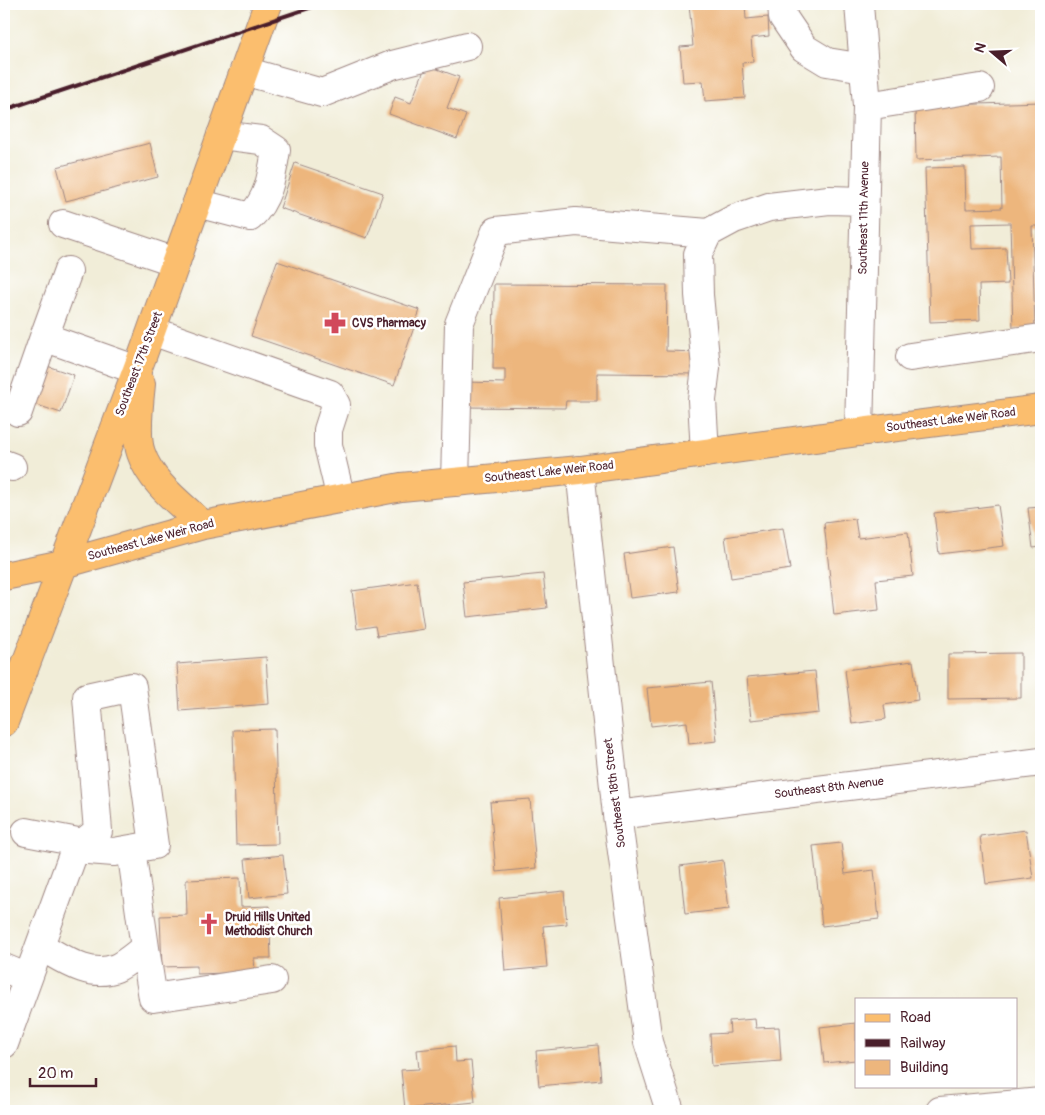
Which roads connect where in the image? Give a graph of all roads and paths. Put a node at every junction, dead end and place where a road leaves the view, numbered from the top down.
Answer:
1 (268, 4) edge
2 (782, 4) edge
3 (859, 4) edge
4 (467, 46) dead end
5 (864, 68) junction
6 (244, 71) junction
7 (980, 88) dead end
8 (867, 106) junction
9 (222, 136) junction
10 (864, 201) junction
11 (197, 203) junction
12 (63, 224) dead end
13 (708, 233) junction
14 (176, 262) junction
15 (68, 271) dead end
16 (44, 337) junction
17 (1041, 338) edge
18 (144, 351) junction
19 (910, 357) dead end
20 (1041, 409) edge
21 (18, 412) dead end
22 (858, 432) junction
23 (705, 453) junction
24 (580, 470) junction
25 (455, 482) junction
26 (341, 499) junction
27 (203, 525) junction
28 (63, 564) junction
29 (4, 576) edge
30 (4, 722) edge
31 (1041, 762) edge
32 (617, 814) junction
33 (26, 832) dead end
34 (79, 846) junction
35 (131, 849) junction
36 (40, 946) junction
37 (145, 948) junction
38 (16, 973) edge
39 (272, 980) dead end
40 (4, 1044) edge
41 (1041, 1102) edge
42 (670, 1111) edge
43 (940, 1111) edge

1 - 6 main road, Southeast 17th Street
2 - 5 street
3 - 5 street, Southeast 11th Avenue
4 - 6 street
5 - 8 street, Southeast 11th Avenue
6 - 9 main road, Southeast 17th Street
7 - 8 street
8 - 10 street, Southeast 11th Avenue
9 - 11 main road, Southeast 17th Street
9 - 11 street
10 - 13 street
10 - 22 street, Southeast 11th Avenue
11 - 14 main road, Southeast 17th Street
12 - 14 street
13 - 23 street
13 - 25 street
14 - 18 main road, Southeast 17th Street
15 - 16 street
16 - 18 street
16 - 21 street
17 - 19 street
18 - 26 street
18 - 27 main road
18 - 28 main road, Southeast 17th Street
20 - 22 main road, Southeast Lake Weir Road
22 - 23 main road, Southeast Lake Weir Road
23 - 24 main road, Southeast Lake Weir Road
24 - 25 main road, Southeast Lake Weir Road
24 - 32 street, Southeast 18th Street
25 - 26 main road, Southeast Lake Weir Road
26 - 27 main road, Southeast Lake Weir Road
27 - 28 main road, Southeast Lake Weir Road
28 - 29 main road, Southeast Lake Weir Road
28 - 30 main road, Southeast 17th Street
31 - 32 street, Southeast 8th Avenue
32 - 42 street, Southeast 18th Street
33 - 34 street
34 - 35 street
34 - 35 street
34 - 36 street
35 - 37 street
36 - 37 street
36 - 38 street
37 - 39 street
38 - 40 street
41 - 43 street

